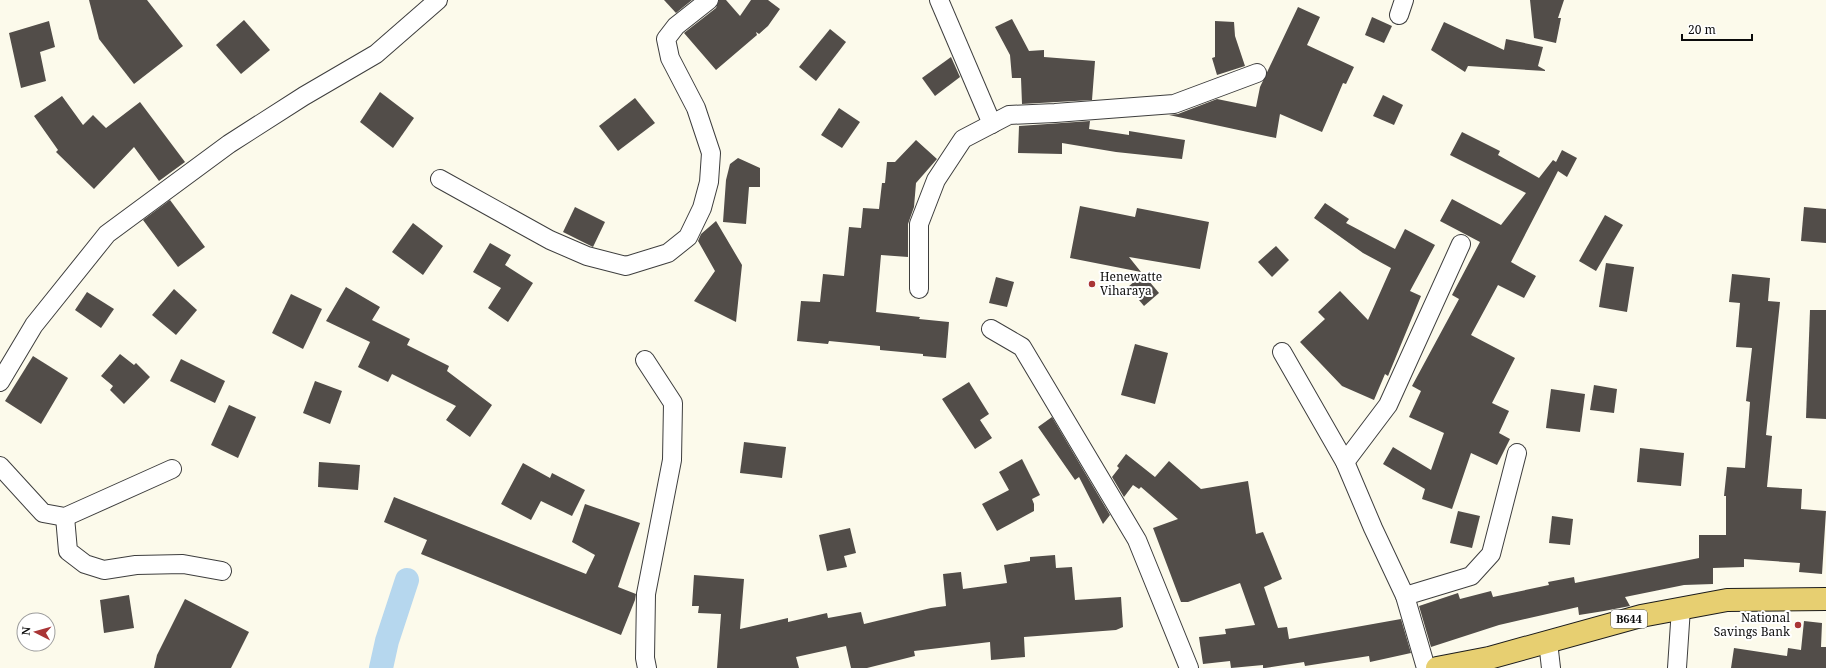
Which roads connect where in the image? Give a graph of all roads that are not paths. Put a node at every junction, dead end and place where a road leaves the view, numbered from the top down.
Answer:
1 (438, 0) edge
2 (709, 0) edge
3 (939, 0) edge
4 (1257, 73) dead end
5 (992, 124) junction
6 (440, 179) dead end
7 (1461, 244) dead end
8 (920, 289) dead end
9 (991, 329) dead end
10 (1282, 352) dead end
11 (645, 360) dead end
12 (0, 382) edge
13 (1517, 453) dead end
14 (1345, 462) junction
15 (0, 466) edge
16 (172, 469) dead end
17 (65, 517) junction
18 (222, 571) dead end
19 (1405, 596) junction
20 (1826, 599) edge
21 (1681, 608) junction
22 (1548, 642) junction
23 (647, 668) edge
24 (1189, 668) edge
25 (1426, 668) edge
26 (1437, 668) edge
27 (1551, 668) edge
28 (1677, 668) edge

1 - 12 street
2 - 6 street
3 - 5 street
4 - 5 street
5 - 8 street
7 - 14 street
9 - 24 street
10 - 14 street
11 - 23 street
13 - 19 street
14 - 19 street
15 - 17 street
16 - 17 street
17 - 18 street
19 - 25 street
20 - 21 main road, B644
21 - 22 main road, B644
21 - 28 street
22 - 26 main road, B644
22 - 27 street

